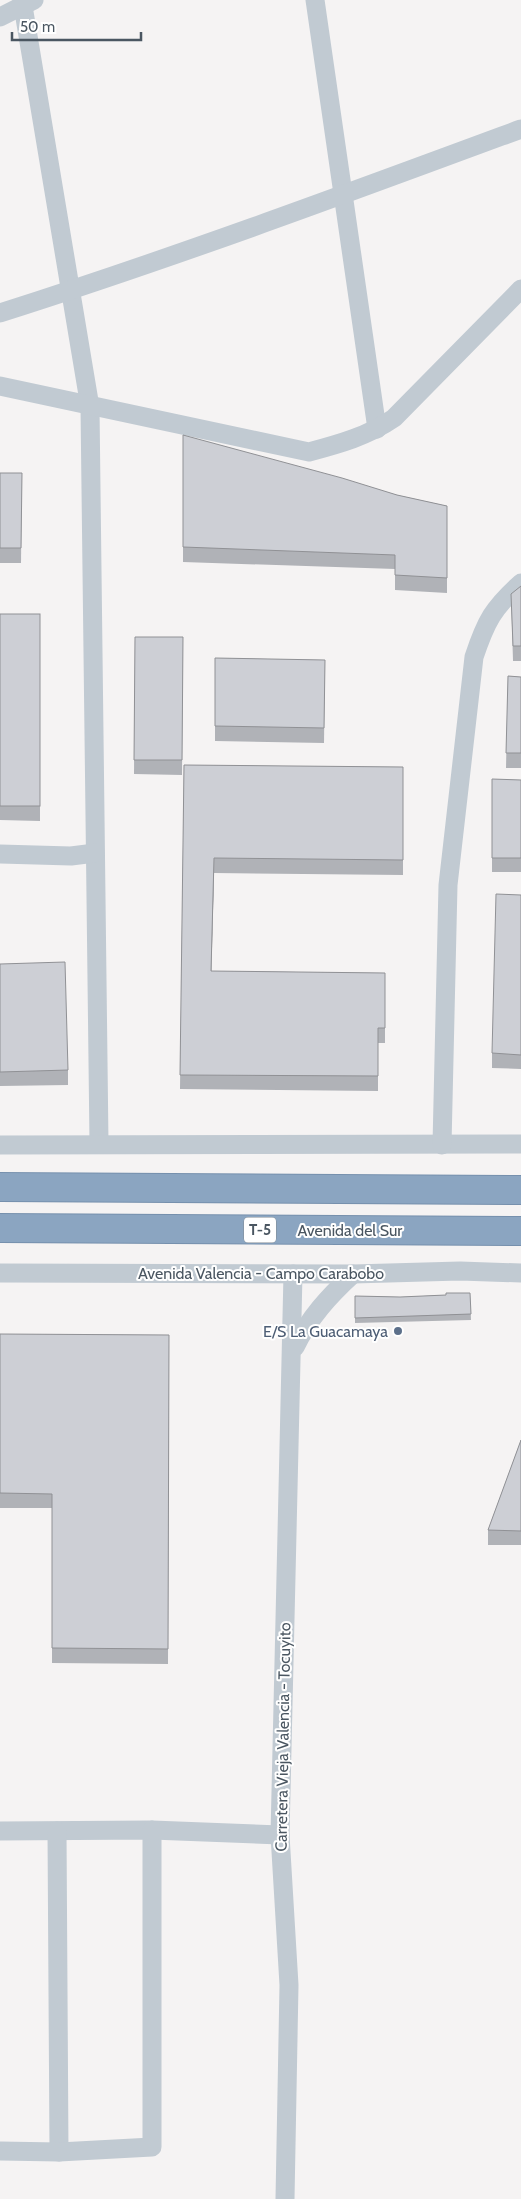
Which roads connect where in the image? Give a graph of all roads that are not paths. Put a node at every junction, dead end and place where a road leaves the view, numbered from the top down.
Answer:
1 (315, 0) edge
2 (26, 1) edge
3 (0, 17) edge
4 (521, 129) edge
5 (343, 195) junction
6 (521, 289) edge
7 (69, 291) junction
8 (0, 313) edge
9 (0, 386) edge
10 (90, 407) junction
11 (377, 429) junction
12 (521, 582) edge
13 (96, 853) junction
14 (0, 854) edge
15 (99, 1143) junction
16 (521, 1144) edge
17 (0, 1145) edge
18 (442, 1145) junction
19 (0, 1187) edge
20 (521, 1190) edge
21 (0, 1228) edge
22 (521, 1231) edge
23 (521, 1272) edge
24 (0, 1273) edge
25 (294, 1274) junction
26 (353, 1274) junction
27 (293, 1350) junction
28 (152, 1830) junction
29 (0, 1831) edge
30 (57, 1831) junction
31 (280, 1835) junction
32 (0, 2151) edge
33 (59, 2152) junction
34 (285, 2199) edge

1 - 5 street
2 - 3 street
2 - 7 street
4 - 5 street
5 - 7 street
5 - 11 street
6 - 11 street
7 - 8 street
7 - 10 street
9 - 10 street
10 - 11 street
10 - 13 street
12 - 18 street
13 - 14 street
13 - 15 street
15 - 17 street
15 - 18 street
16 - 18 street
19 - 20 highway
21 - 22 highway, Avenida del Sur / T-5
23 - 26 street, Avenida Valencia - Campo Carabobo
24 - 25 street, Avenida Valencia - Campo Carabobo
25 - 26 street, Avenida Valencia - Campo Carabobo
25 - 27 street, Carretera Vieja Valencia - Tocuyito
26 - 27 street
27 - 31 street, Carretera Vieja Valencia - Tocuyito
28 - 30 street
28 - 31 street
28 - 33 street
29 - 30 street
30 - 33 street
31 - 34 street, Carretera Vieja Valencia - Tocuyito
32 - 33 street

